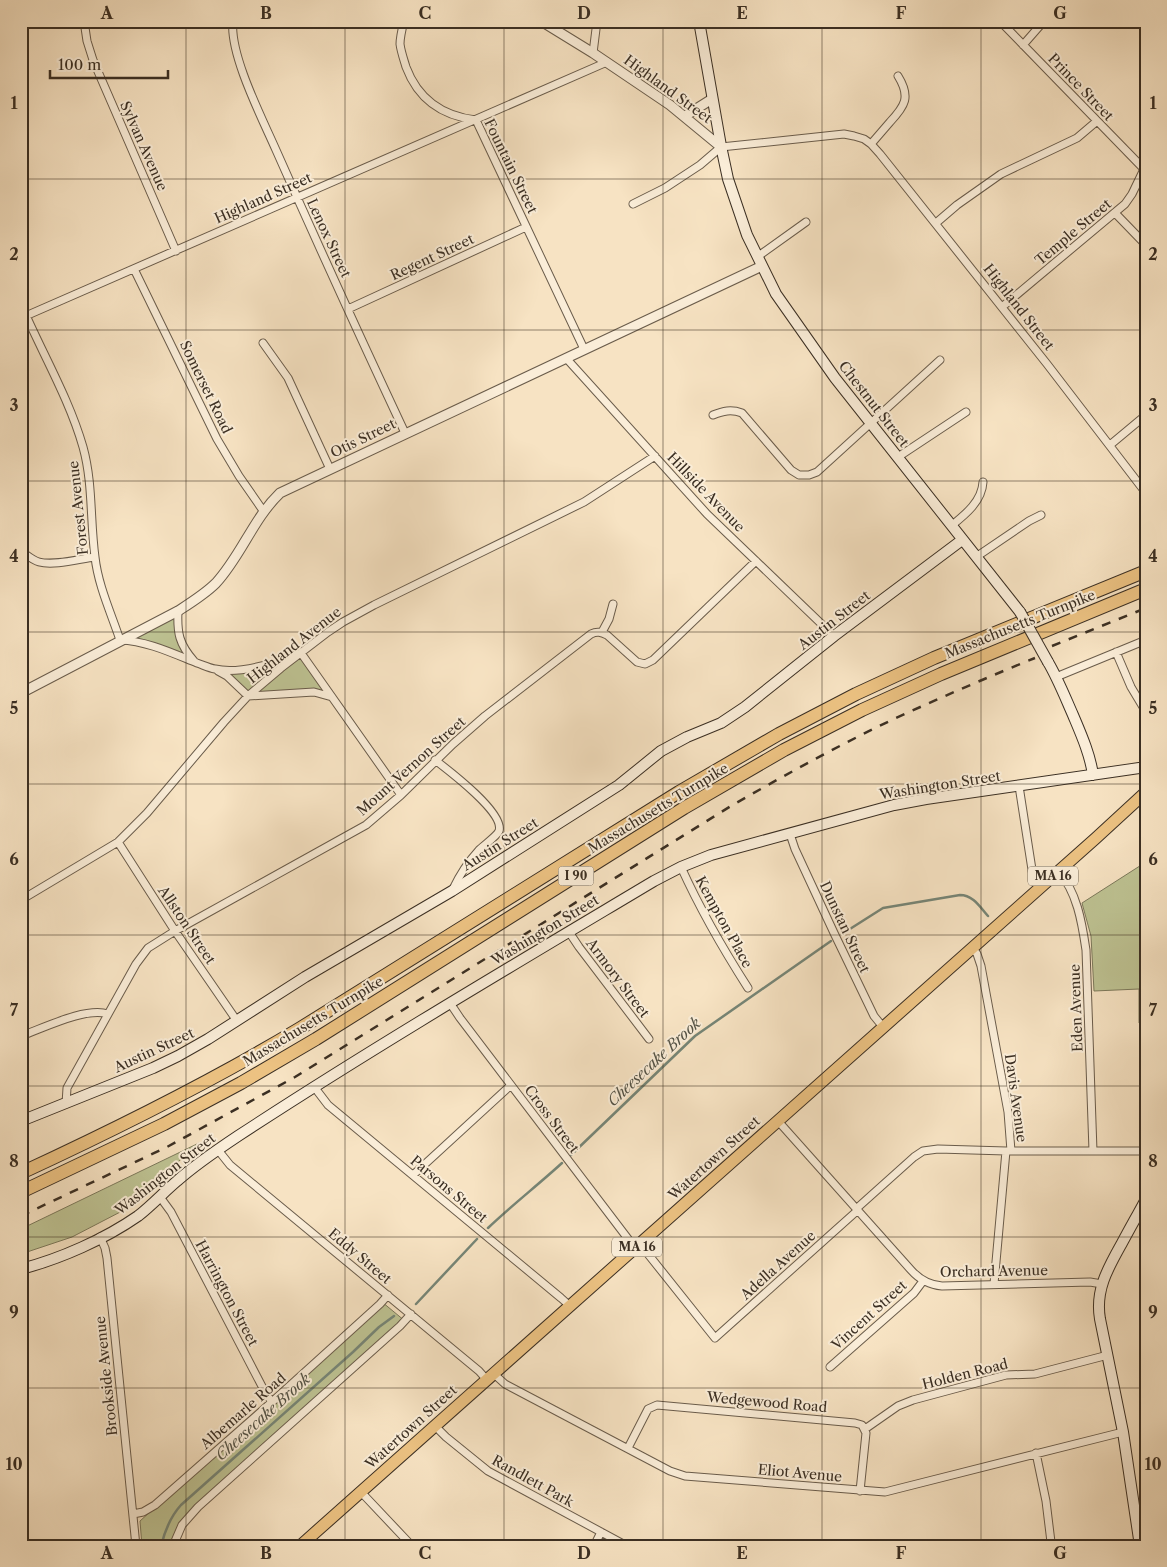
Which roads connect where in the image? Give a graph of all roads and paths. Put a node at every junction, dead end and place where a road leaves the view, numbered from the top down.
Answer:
1 (84, 21) edge
2 (233, 21) edge
3 (404, 21) edge
4 (541, 21) edge
5 (597, 21) edge
6 (699, 21) edge
7 (1000, 21) edge
8 (1044, 21) edge
9 (1022, 44) junction
10 (593, 53) junction
11 (607, 62) junction
12 (898, 76) dead end
13 (712, 99) junction
14 (685, 116) junction
15 (476, 120) junction
16 (1097, 121) junction
17 (871, 144) junction
18 (721, 147) junction
19 (1145, 167) edge
20 (297, 198) junction
21 (633, 204) dead end
22 (1115, 213) junction
23 (806, 222) dead end
24 (936, 223) junction
25 (526, 227) junction
26 (1146, 245) edge
27 (176, 251) junction
28 (760, 262) junction
29 (134, 269) junction
30 (21, 304) edge
31 (1002, 307) junction
32 (348, 309) junction
33 (24, 317) edge
34 (263, 344) dead end
35 (584, 349) junction
36 (566, 358) junction
37 (940, 360) dead end
38 (966, 412) dead end
39 (713, 415) dead end
40 (1146, 415) edge
41 (870, 422) junction
42 (405, 433) junction
43 (1110, 445) junction
44 (655, 456) junction
45 (898, 457) junction
46 (330, 469) junction
47 (983, 482) dead end
48 (1146, 493) edge
49 (264, 512) junction
50 (1042, 515) dead end
51 (952, 526) junction
52 (962, 540) junction
53 (21, 551) edge
54 (95, 557) junction
55 (976, 557) junction
56 (756, 561) junction
57 (1146, 571) edge
58 (1146, 589) edge
59 (613, 604) dead end
60 (178, 611) junction
61 (602, 632) junction
62 (834, 636) junction
63 (120, 640) junction
64 (1146, 640) edge
65 (301, 652) junction
66 (1116, 652) junction
67 (195, 662) junction
68 (216, 670) junction
69 (1056, 677) junction
70 (21, 693) edge
71 (248, 696) junction
72 (332, 697) junction
73 (1146, 712) edge
74 (435, 760) junction
75 (1146, 767) edge
76 (1093, 775) junction
77 (1019, 786) junction
78 (1146, 792) edge
79 (401, 795) junction
80 (790, 834) junction
81 (118, 842) junction
82 (681, 867) junction
83 (1058, 871) junction
84 (1040, 888) junction
85 (452, 891) junction
86 (21, 900) edge
87 (175, 930) junction
88 (569, 932) junction
89 (972, 947) junction
90 (748, 988) dead end
91 (450, 1003) junction
92 (108, 1014) junction
93 (237, 1020) junction
94 (883, 1027) junction
95 (21, 1036) edge
96 (649, 1039) dead end
97 (511, 1085) junction
98 (314, 1088) junction
99 (66, 1104) junction
100 (778, 1121) junction
101 (21, 1122) edge
102 (218, 1150) junction
103 (1093, 1150) junction
104 (1008, 1151) junction
105 (1146, 1151) edge
106 (21, 1173) edge
107 (413, 1175) junction
108 (21, 1192) edge
109 (160, 1197) junction
110 (1146, 1199) edge
111 (857, 1210) junction
112 (100, 1237) junction
113 (638, 1246) junction
114 (21, 1269) edge
115 (923, 1280) junction
116 (994, 1284) junction
117 (1102, 1284) junction
118 (388, 1295) junction
119 (570, 1306) junction
120 (411, 1314) junction
121 (1108, 1355) junction
122 (830, 1367) dead end
123 (491, 1377) junction
124 (272, 1402) junction
125 (435, 1426) junction
126 (865, 1429) junction
127 (1123, 1432) junction
128 (628, 1448) junction
129 (1036, 1453) junction
130 (860, 1490) junction
131 (361, 1492) junction
132 (133, 1514) junction
133 (1142, 1528) edge
134 (600, 1532) junction
135 (1051, 1542) dead end
136 (136, 1546) edge
137 (173, 1546) edge
138 (300, 1546) edge
139 (412, 1546) edge
140 (594, 1546) edge
141 (627, 1546) edge
142 (1140, 1546) edge

1 - 27 street, Sylvan Avenue
2 - 20 street, Lenox Street
3 - 15 street, Fountain Street
4 - 10 street
5 - 10 street
6 - 13 main road, Chestnut Street
7 - 9 street, Prince Street
8 - 9 street
9 - 16 street, Prince Street
10 - 11 street
11 - 14 street, Highland Street
11 - 15 street, Highland Street
12 - 17 street
13 - 14 street
13 - 18 main road, Chestnut Street
14 - 18 street, Highland Street
15 - 20 street, Highland Street
15 - 25 street, Fountain Street
16 - 19 street, Prince Street
16 - 24 street
17 - 18 street, Highland Street
17 - 24 street, Highland Street
18 - 21 street
18 - 28 main road, Chestnut Street
19 - 22 street, Temple Street
20 - 27 street, Highland Street
20 - 32 street, Lenox Street
22 - 26 street
22 - 31 street, Temple Street
23 - 28 street
24 - 31 street, Highland Street
25 - 32 street, Regent Street
25 - 35 street, Fountain Street
27 - 29 street, Highland Street
28 - 35 street, Otis Street
28 - 41 main road, Chestnut Street
29 - 33 street, Highland Street
29 - 49 street, Somerset Road
30 - 33 street, Forest Avenue
31 - 43 street, Highland Street
32 - 42 street, Lenox Street
33 - 54 street, Forest Avenue
34 - 46 street
35 - 36 street, Otis Street
36 - 42 street, Otis Street
36 - 44 street, Hillside Avenue
37 - 41 street
38 - 45 street
39 - 41 street
40 - 43 street
41 - 45 main road, Chestnut Street
42 - 46 street, Otis Street
43 - 48 street, Highland Street
44 - 56 street, Hillside Avenue
44 - 65 street, Highland Avenue
45 - 51 main road, Chestnut Street
46 - 49 street, Otis Street
47 - 51 street
49 - 60 street, Otis Street
50 - 55 street
51 - 52 main road, Chestnut Street
52 - 55 main road, Chestnut Street
52 - 62 main road, Austin Street
53 - 54 street
54 - 63 street, Forest Avenue
55 - 69 main road, Chestnut Street, bridge
56 - 61 street
56 - 62 street, Hillside Avenue
57 - 106 highway, Massachusetts Turnpike / I 90
58 - 108 highway, Massachusetts Turnpike / I 90
59 - 61 street
60 - 63 street, Otis Street
60 - 67 street
61 - 74 street, Mount Vernon Street
62 - 85 main road, Austin Street
63 - 67 street
63 - 70 street, Otis Street
64 - 66 street
65 - 68 street
65 - 71 street, Highland Avenue
65 - 72 street
66 - 69 street
66 - 73 street
67 - 68 street
68 - 71 street
69 - 76 main road, Chestnut Street
71 - 72 street
71 - 81 street, Highland Avenue
72 - 79 street
74 - 79 street, Mount Vernon Street
74 - 85 street
75 - 76 main road, Washington Street
76 - 77 main road, Washington Street
77 - 80 main road, Washington Street
77 - 84 street
78 - 83 main road, Watertown Street / MA 16
79 - 87 street, Mount Vernon Street
80 - 82 main road, Washington Street
80 - 94 street, Dunstan Street
81 - 86 street, Highland Avenue
81 - 87 street, Allston Street
82 - 88 main road, Washington Street
82 - 90 street, Kempton Place
83 - 84 main road, Watertown Street / MA 16
83 - 103 street, Eden Avenue
84 - 89 main road, Watertown Street / MA 16
85 - 93 main road, Austin Street
87 - 92 street, Mount Vernon Street
87 - 93 street, Allston Street
88 - 91 main road, Washington Street
88 - 96 street, Armory Street
89 - 94 main road, Watertown Street / MA 16
89 - 104 street, Davis Avenue
91 - 97 street, Cross Street
91 - 98 main road, Washington Street
92 - 95 street
92 - 99 street, Mount Vernon Street
93 - 99 main road, Austin Street
94 - 100 main road, Watertown Street / MA 16
97 - 107 street
97 - 113 street, Cross Street
98 - 102 main road, Washington Street
98 - 107 street, Parsons Street
99 - 101 main road, Austin Street
100 - 111 street
100 - 113 main road, Watertown Street / MA 16
102 - 109 main road, Washington Street
102 - 118 street, Eddy Street
103 - 104 street, Davis Avenue
103 - 105 street, Davis Avenue
104 - 111 street
104 - 116 street
107 - 119 street, Parsons Street
109 - 112 main road, Washington Street
109 - 124 street, Harrington Street
110 - 117 main road
111 - 113 street, Adella Avenue
111 - 115 street, Orchard Avenue
112 - 114 main road, Washington Street
112 - 132 street, Brookside Avenue
113 - 119 main road, Watertown Street / MA 16
115 - 116 street, Orchard Avenue
115 - 122 street, Vincent Street
116 - 117 street, Orchard Avenue
117 - 121 main road
118 - 120 street, Eddy Street
118 - 124 street, Albemarle Road
119 - 123 main road, Watertown Street / MA 16
120 - 123 street, Eddy Street
120 - 137 street
121 - 126 street, Holden Road
121 - 127 main road
123 - 125 main road, Watertown Street / MA 16
123 - 128 street, Eliot Avenue
124 - 132 street, Albemarle Road
125 - 131 main road, Watertown Street / MA 16
125 - 134 street, Randlett Park
126 - 128 street, Wedgewood Road
126 - 130 street
127 - 129 street, Eliot Avenue
127 - 133 main road
128 - 130 street, Eliot Avenue
129 - 130 street, Eliot Avenue
129 - 135 street
131 - 138 main road, Watertown Street / MA 16
131 - 139 street
132 - 136 street
133 - 142 main road
134 - 140 street
134 - 141 street, Randlett Park

